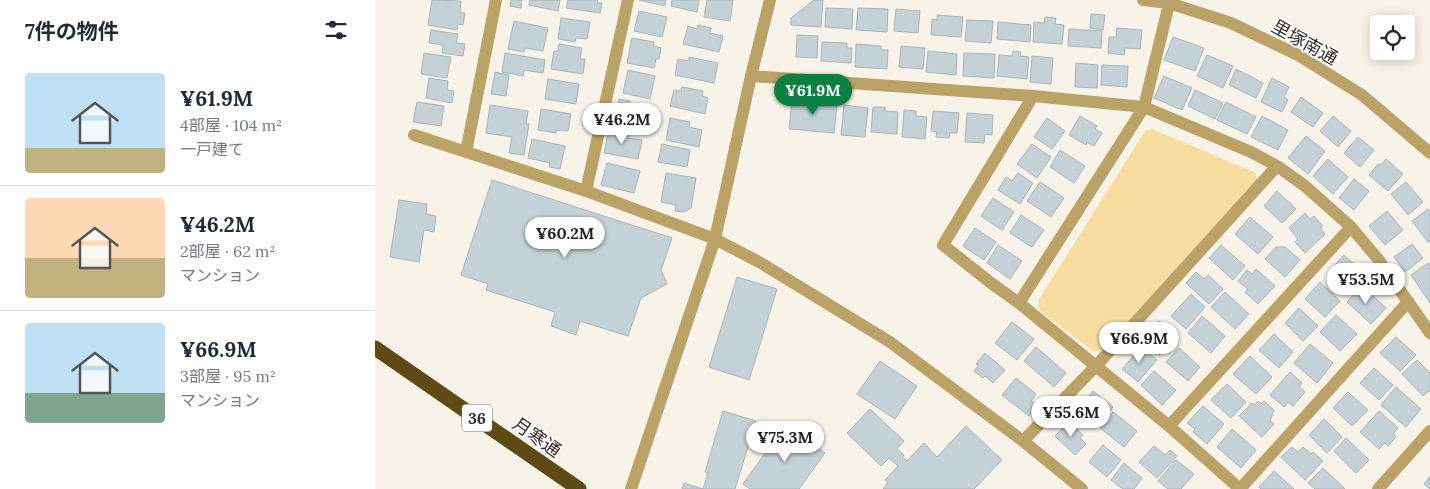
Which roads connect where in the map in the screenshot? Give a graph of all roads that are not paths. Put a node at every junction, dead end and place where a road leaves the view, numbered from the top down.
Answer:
1 (496, 0) edge
2 (628, 0) edge
3 (770, 0) edge
4 (1143, 0) edge
5 (1170, 1) edge
6 (751, 76) junction
7 (1033, 96) junction
8 (1144, 107) junction
9 (415, 135) dead end
10 (466, 152) junction
11 (1430, 153) edge
12 (1277, 166) junction
13 (586, 191) junction
14 (1351, 227) junction
15 (715, 238) junction
16 (1409, 302) junction
17 (1019, 303) junction
18 (1430, 332) edge
19 (375, 348) edge
20 (1096, 366) junction
21 (1169, 426) junction
22 (1430, 431) edge
23 (1023, 441) junction
24 (579, 489) edge
25 (631, 489) edge
26 (1082, 489) edge
27 (1240, 489) edge
28 (1378, 489) edge

1 - 10 street
2 - 13 street
3 - 6 street
4 - 5 street, 里塚南通
5 - 8 street
5 - 11 street, 里塚南通
6 - 7 street
6 - 15 street
7 - 8 street
7 - 17 street
8 - 12 street
8 - 17 street
9 - 10 street
10 - 13 street
12 - 14 street
12 - 20 street
13 - 15 street
14 - 16 street
14 - 21 street
15 - 23 street
15 - 25 street
16 - 18 street
16 - 27 street
17 - 20 street
19 - 24 highway, 月寒通 / 36
20 - 21 street
20 - 23 street
21 - 27 street
22 - 28 street
23 - 26 street

